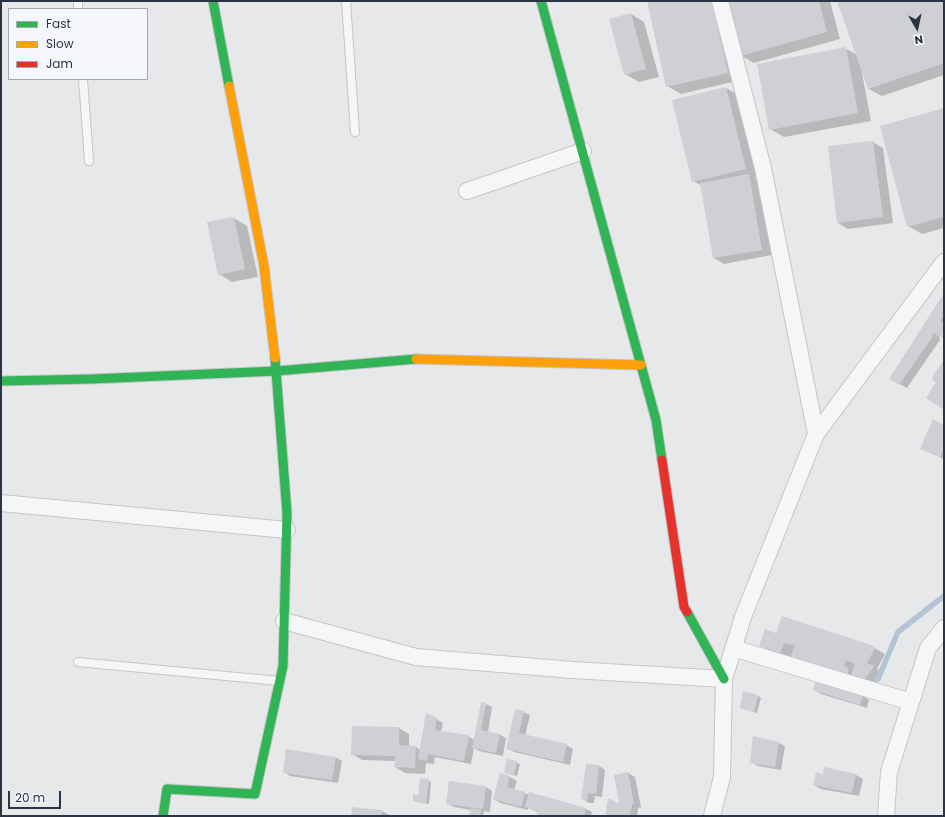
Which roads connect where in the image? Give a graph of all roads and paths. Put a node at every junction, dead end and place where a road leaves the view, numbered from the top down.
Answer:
1 (213, 1) edge
2 (346, 1) edge
3 (542, 1) edge
4 (720, 1) edge
5 (83, 80) edge
6 (355, 132) dead end
7 (583, 151) junction
8 (89, 161) dead end
9 (467, 191) dead end
10 (944, 262) edge
11 (641, 365) junction
12 (277, 371) junction
13 (1, 381) edge
14 (816, 434) junction
15 (1, 503) edge
16 (287, 530) junction
17 (284, 621) junction
18 (944, 628) edge
19 (733, 648) junction
20 (78, 662) dead end
21 (724, 679) junction
22 (280, 681) junction
23 (911, 702) junction
24 (164, 816) edge
25 (712, 816) edge
26 (886, 816) edge

1 - 12 street
2 - 6 lane
3 - 7 street
4 - 14 street
5 - 8 lane
7 - 9 street
7 - 11 street
10 - 14 street
11 - 12 street
11 - 21 street
12 - 13 street
12 - 16 street
14 - 19 street
15 - 16 street
16 - 17 street
17 - 21 street
17 - 22 street
18 - 23 street
19 - 21 street
19 - 23 street
20 - 22 lane
21 - 25 street
22 - 24 street
23 - 26 street

